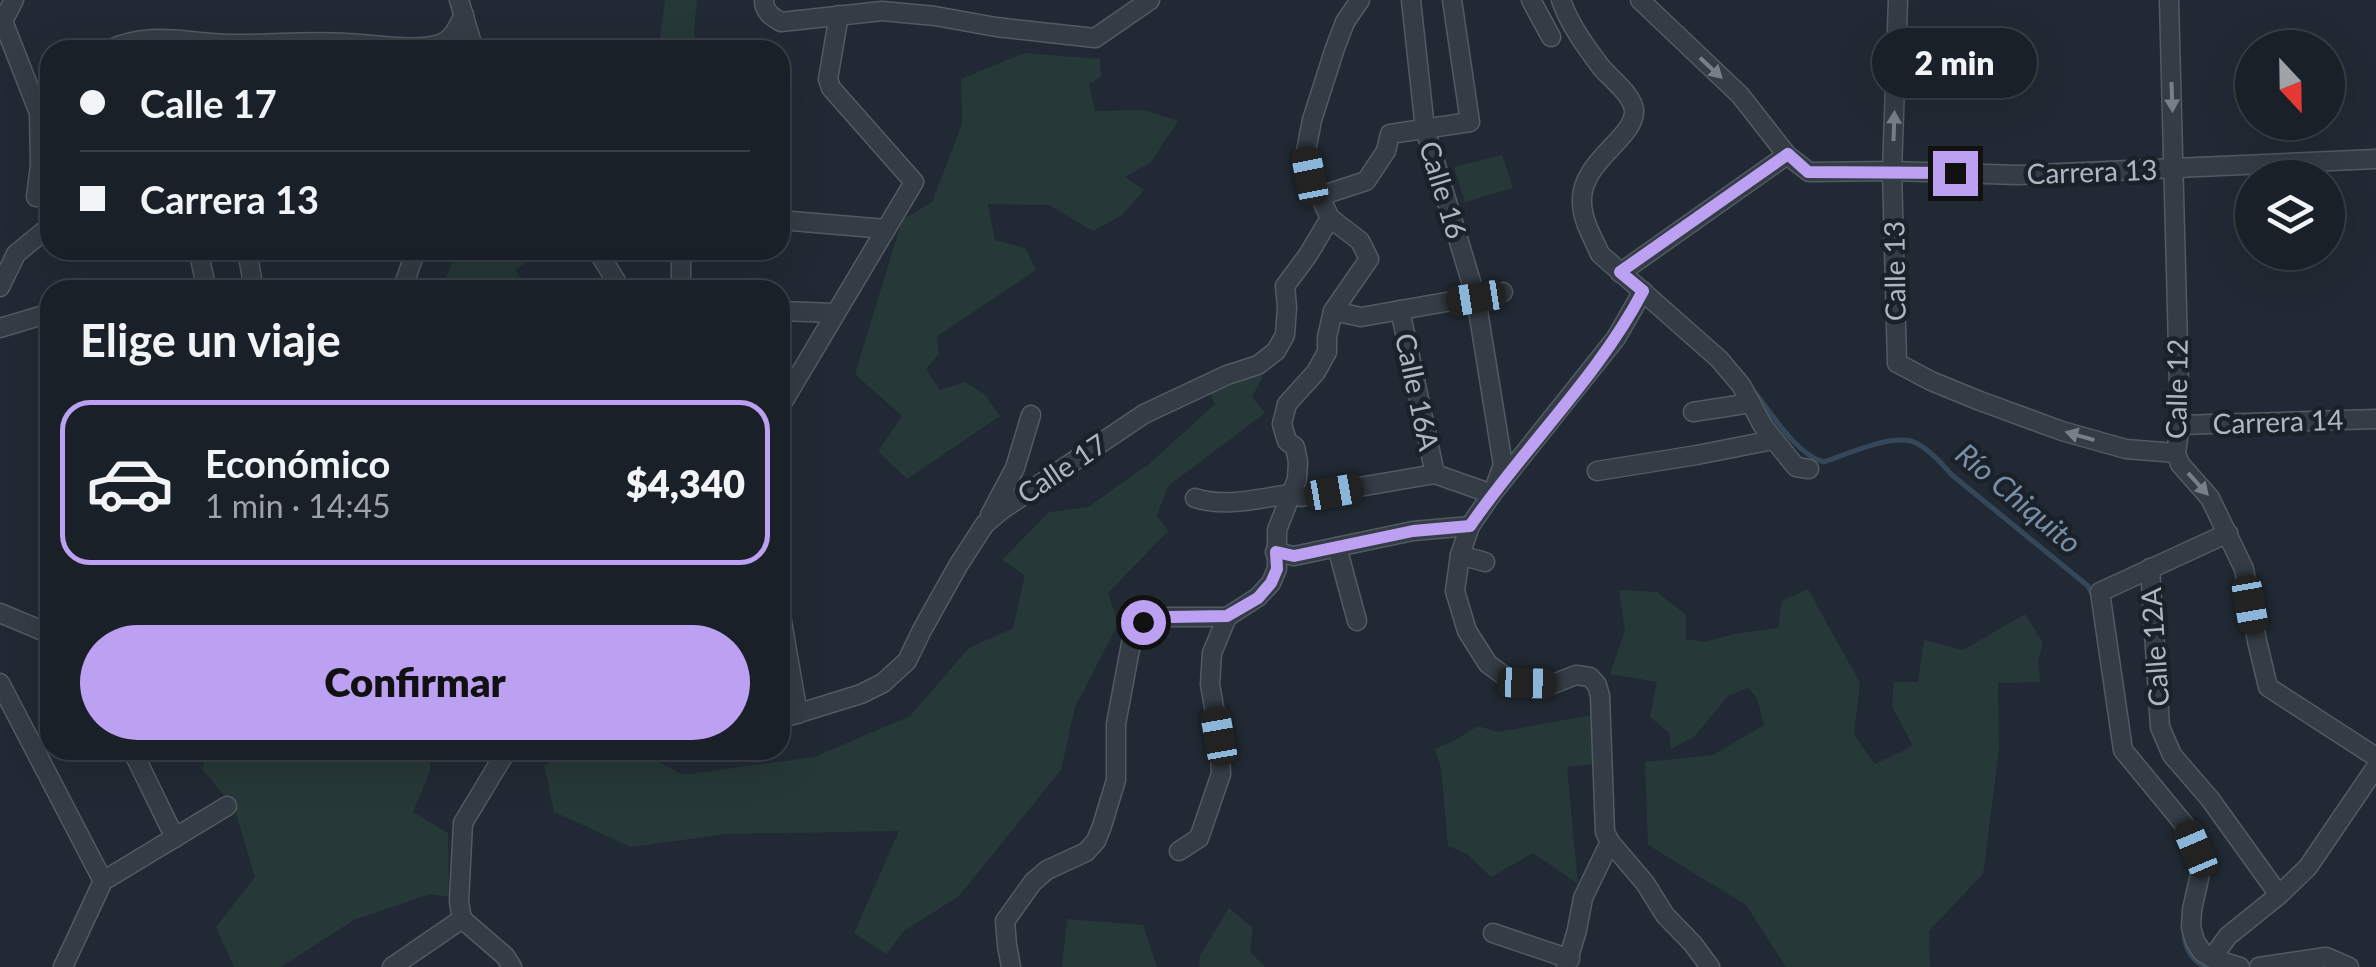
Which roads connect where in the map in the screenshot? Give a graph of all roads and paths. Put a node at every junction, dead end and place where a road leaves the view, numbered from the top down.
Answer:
1 (14, 0) edge
2 (764, 0) edge
3 (1150, 0) edge
4 (1360, 0) edge
5 (1411, 0) edge
6 (1452, 0) edge
7 (1532, 0) edge
8 (1561, 0) edge
9 (1640, 0) edge
10 (1898, 0) edge
11 (2169, 0) edge
12 (461, 8) edge
13 (839, 15) junction
14 (2, 22) edge
15 (1551, 37) dead end
16 (140, 40) edge
17 (187, 40) edge
18 (447, 40) edge
19 (472, 40) edge
20 (1424, 129) junction
21 (1788, 154) junction
22 (2376, 159) edge
23 (2174, 169) junction
24 (1892, 171) junction
25 (1320, 196) junction
26 (36, 197) dead end
27 (1330, 218) junction
28 (790, 221) edge
29 (886, 228) junction
30 (40, 232) edge
31 (8, 251) edge
32 (1620, 272) junction
33 (0, 287) edge
34 (1643, 291) junction
35 (1503, 292) dead end
36 (1476, 298) junction
37 (1400, 310) junction
38 (1333, 311) junction
39 (790, 312) edge
40 (836, 314) junction
41 (40, 316) edge
42 (0, 328) edge
43 (790, 390) edge
44 (1751, 403) junction
45 (1693, 412) dead end
46 (1032, 416) dead end
47 (2376, 419) edge
48 (2180, 425) junction
49 (1774, 440) junction
50 (2176, 453) junction
51 (1810, 469) dead end
52 (1596, 471) dead end
53 (1435, 474) junction
54 (1291, 494) junction
55 (1492, 494) junction
56 (1195, 498) dead end
57 (985, 524) junction
58 (1470, 526) junction
59 (2228, 533) junction
60 (1337, 547) junction
61 (1276, 552) junction
62 (1460, 555) junction
63 (1485, 562) dead end
64 (2150, 568) junction
65 (0, 613) edge
66 (1227, 616) junction
67 (1356, 621) dead end
68 (40, 630) edge
69 (0, 683) edge
70 (790, 716) edge
71 (2376, 757) edge
72 (40, 760) edge
73 (40, 760) edge
74 (137, 760) edge
75 (502, 760) edge
76 (2376, 766) edge
77 (227, 806) dead end
78 (175, 838) junction
79 (1610, 842) junction
80 (1179, 852) dead end
81 (103, 881) junction
82 (2280, 896) junction
83 (462, 919) junction
84 (1493, 934) dead end
85 (2212, 958) junction
86 (1568, 963) edge
87 (63, 967) edge
88 (392, 967) edge
89 (512, 967) edge
90 (1011, 967) edge
91 (1710, 967) edge
92 (2240, 967) edge
93 (2259, 967) edge
94 (2349, 967) edge

1 - 14 street
2 - 13 street
3 - 13 street
4 - 25 street
5 - 20 street, Calle 16
6 - 20 street
7 - 15 street
8 - 32 street
9 -> 21 street
24 -> 10 street, Calle 13
11 -> 23 street, Calle 12
12 - 18 street
12 - 19 street
13 - 29 street
14 - 26 street
16 - 17 street
20 - 25 street
20 - 36 street, Calle 16
21 - 24 street, Carrera 13
21 - 32 street
22 - 23 street, Carrera 13
23 - 24 street, Carrera 13
23 - 48 street, Calle 12
50 -> 24 street, Calle 13
25 - 27 street
27 - 38 street
27 - 57 street, Calle 17
28 - 29 street
29 - 40 street
30 - 31 street
31 - 33 street
32 - 34 street
34 - 44 street
34 - 55 street
35 - 36 street
36 - 37 street
36 - 55 street, Calle 16
37 - 38 street
37 - 53 street, Calle 16A
38 - 54 street
39 - 40 street
40 - 43 street
41 - 42 street
44 - 45 street
44 - 49 street
46 - 57 street
47 - 48 street, Carrera 14
48 - 50 street, Calle 12
49 - 51 street
49 - 52 street
50 -> 59 street, Calle 12
53 - 54 street
53 - 55 street
54 - 56 street
54 - 61 street
55 - 58 street
57 - 70 street, Calle 17
58 - 60 street
58 - 62 street
59 - 64 street
59 - 71 street, Calle 12
60 - 61 street
60 - 67 street
61 - 66 street
62 - 63 street
62 - 79 street
64 - 82 street, Calle 12A
64 - 85 street
65 - 68 street
66 - 80 street
66 - 90 street
69 - 73 street
72 - 81 street
74 - 78 street
75 - 83 street
76 - 82 street
77 - 78 street
78 - 81 street
79 - 86 street
79 - 91 street
81 - 87 street
82 - 85 street
83 - 88 street
83 - 89 street
84 - 86 street
85 - 92 street
93 - 94 street

